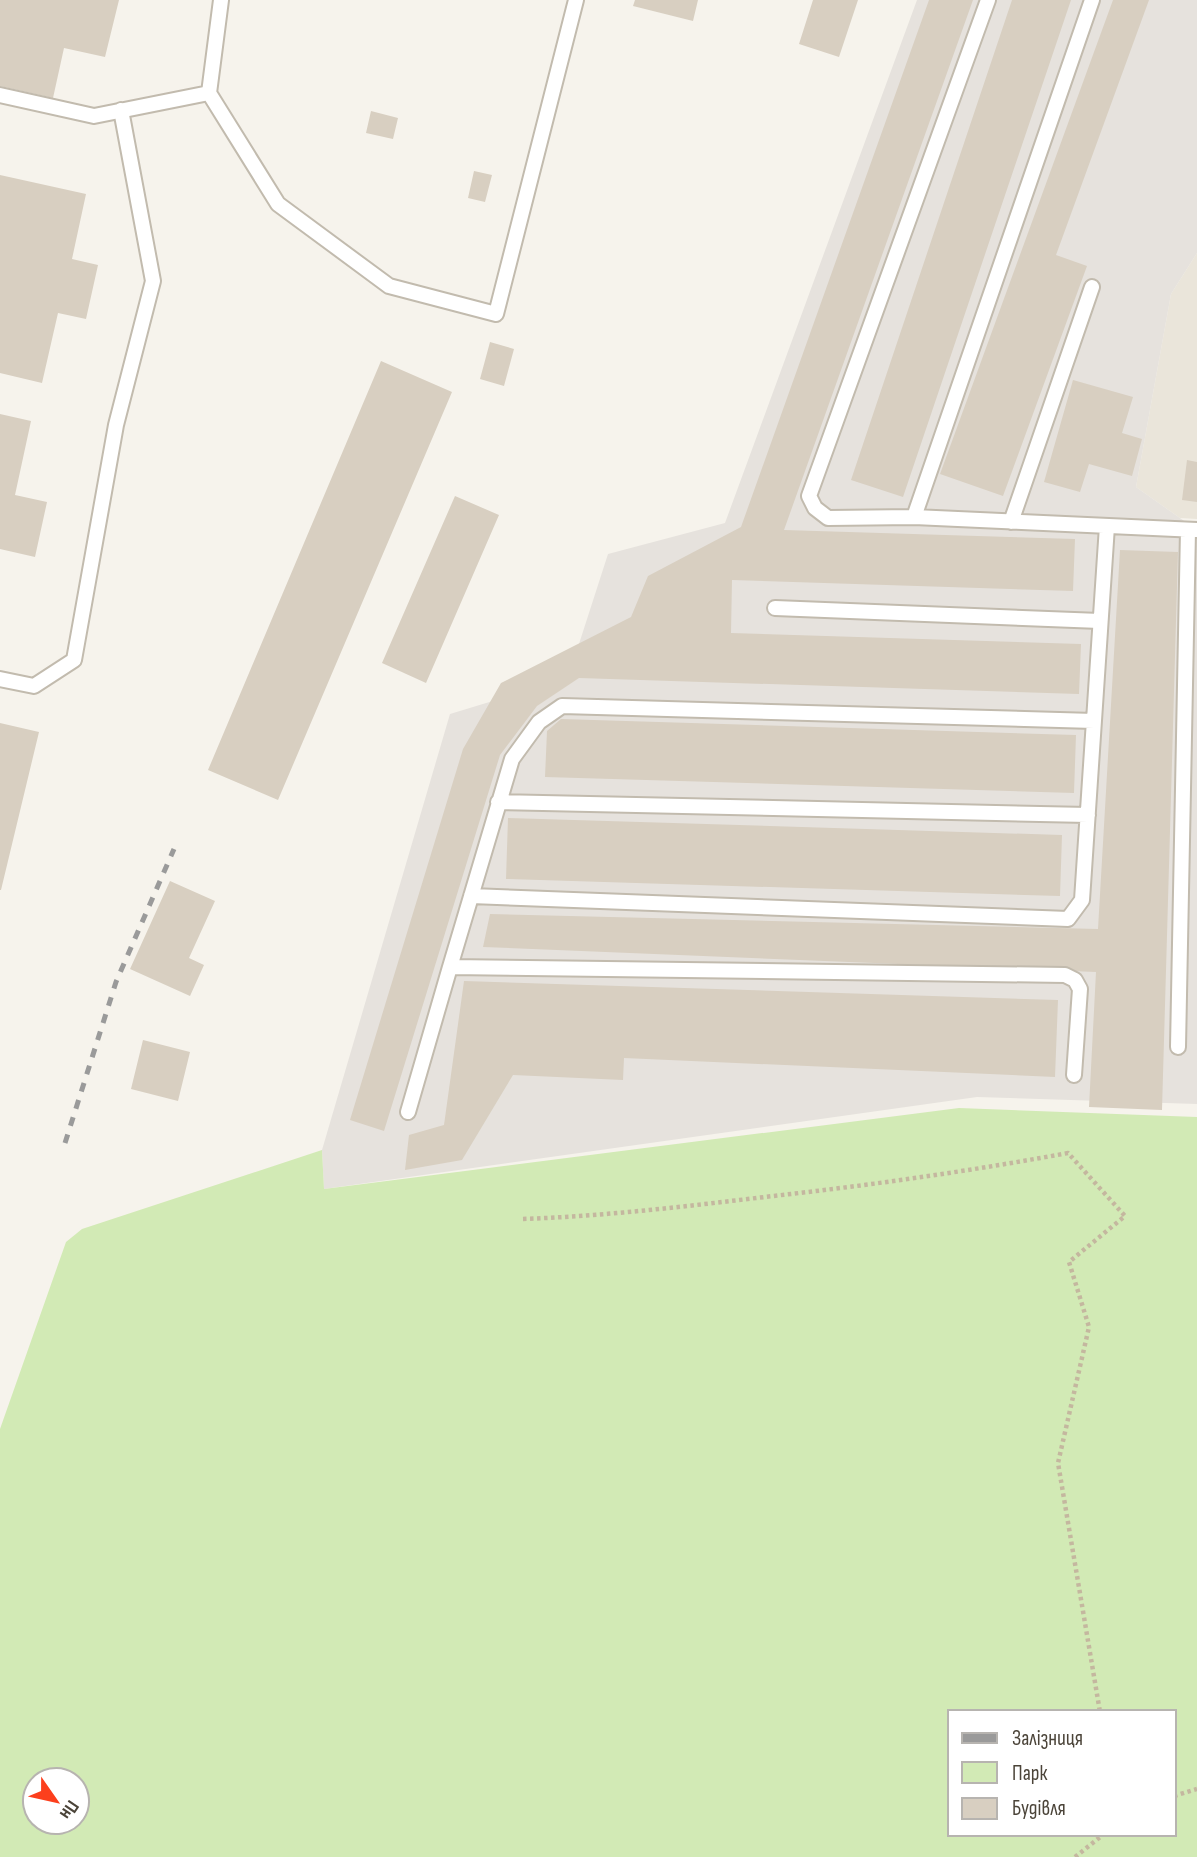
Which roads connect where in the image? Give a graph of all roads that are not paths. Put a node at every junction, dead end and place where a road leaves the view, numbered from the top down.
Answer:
1 (221, 0) edge
2 (576, 0) edge
3 (988, 0) edge
4 (1092, 0) edge
5 (209, 93) junction
6 (0, 96) edge
7 (121, 110) junction
8 (1092, 287) dead end
9 (914, 517) junction
10 (1011, 522) junction
11 (1107, 526) junction
12 (1193, 530) edge
13 (775, 608) dead end
14 (1100, 621) junction
15 (0, 679) edge
16 (1094, 721) junction
17 (498, 802) junction
18 (1088, 815) junction
19 (471, 896) junction
20 (450, 967) junction
21 (1178, 1047) dead end
22 (1074, 1075) dead end
23 (408, 1112) dead end

1 - 5 lane
2 - 5 lane
3 - 9 lane
4 - 9 lane
5 - 7 lane
6 - 7 lane
7 - 15 lane
8 - 10 lane
9 - 10 lane
10 - 11 lane
11 - 12 lane
11 - 14 lane
12 - 21 lane
13 - 14 lane
14 - 16 lane
16 - 17 lane
16 - 18 lane
17 - 18 lane
17 - 19 lane
18 - 19 lane
19 - 20 lane
20 - 22 lane
20 - 23 lane

